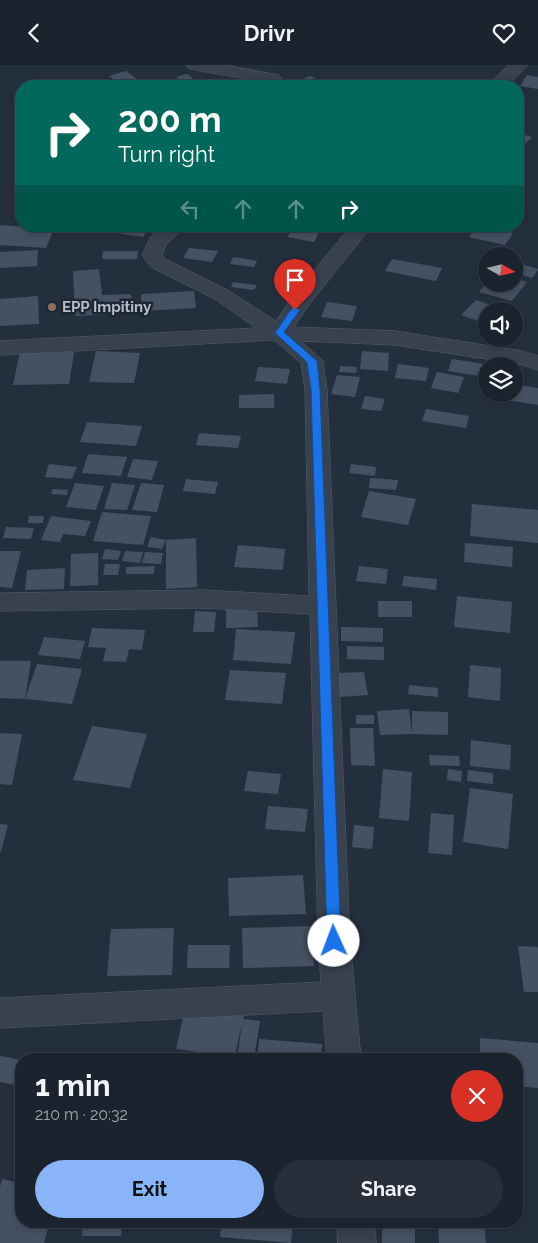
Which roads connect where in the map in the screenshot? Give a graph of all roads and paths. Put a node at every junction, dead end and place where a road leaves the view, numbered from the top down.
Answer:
1 (196, 65) edge
2 (519, 65) edge
3 (273, 77) edge
4 (503, 80) edge
5 (169, 232) edge
6 (357, 232) edge
7 (279, 333) junction
8 (0, 348) edge
9 (538, 363) edge
10 (0, 602) edge
11 (324, 606) junction
12 (339, 996) junction
13 (0, 1013) edge
14 (344, 1053) edge
15 (356, 1228) edge
16 (357, 1243) edge

1 - 3 street
2 - 4 street
5 - 7 street
6 - 7 street
7 - 8 street
7 - 9 street
7 - 11 street
10 - 11 street
11 - 12 street
12 - 13 street
12 - 14 street
15 - 16 street

